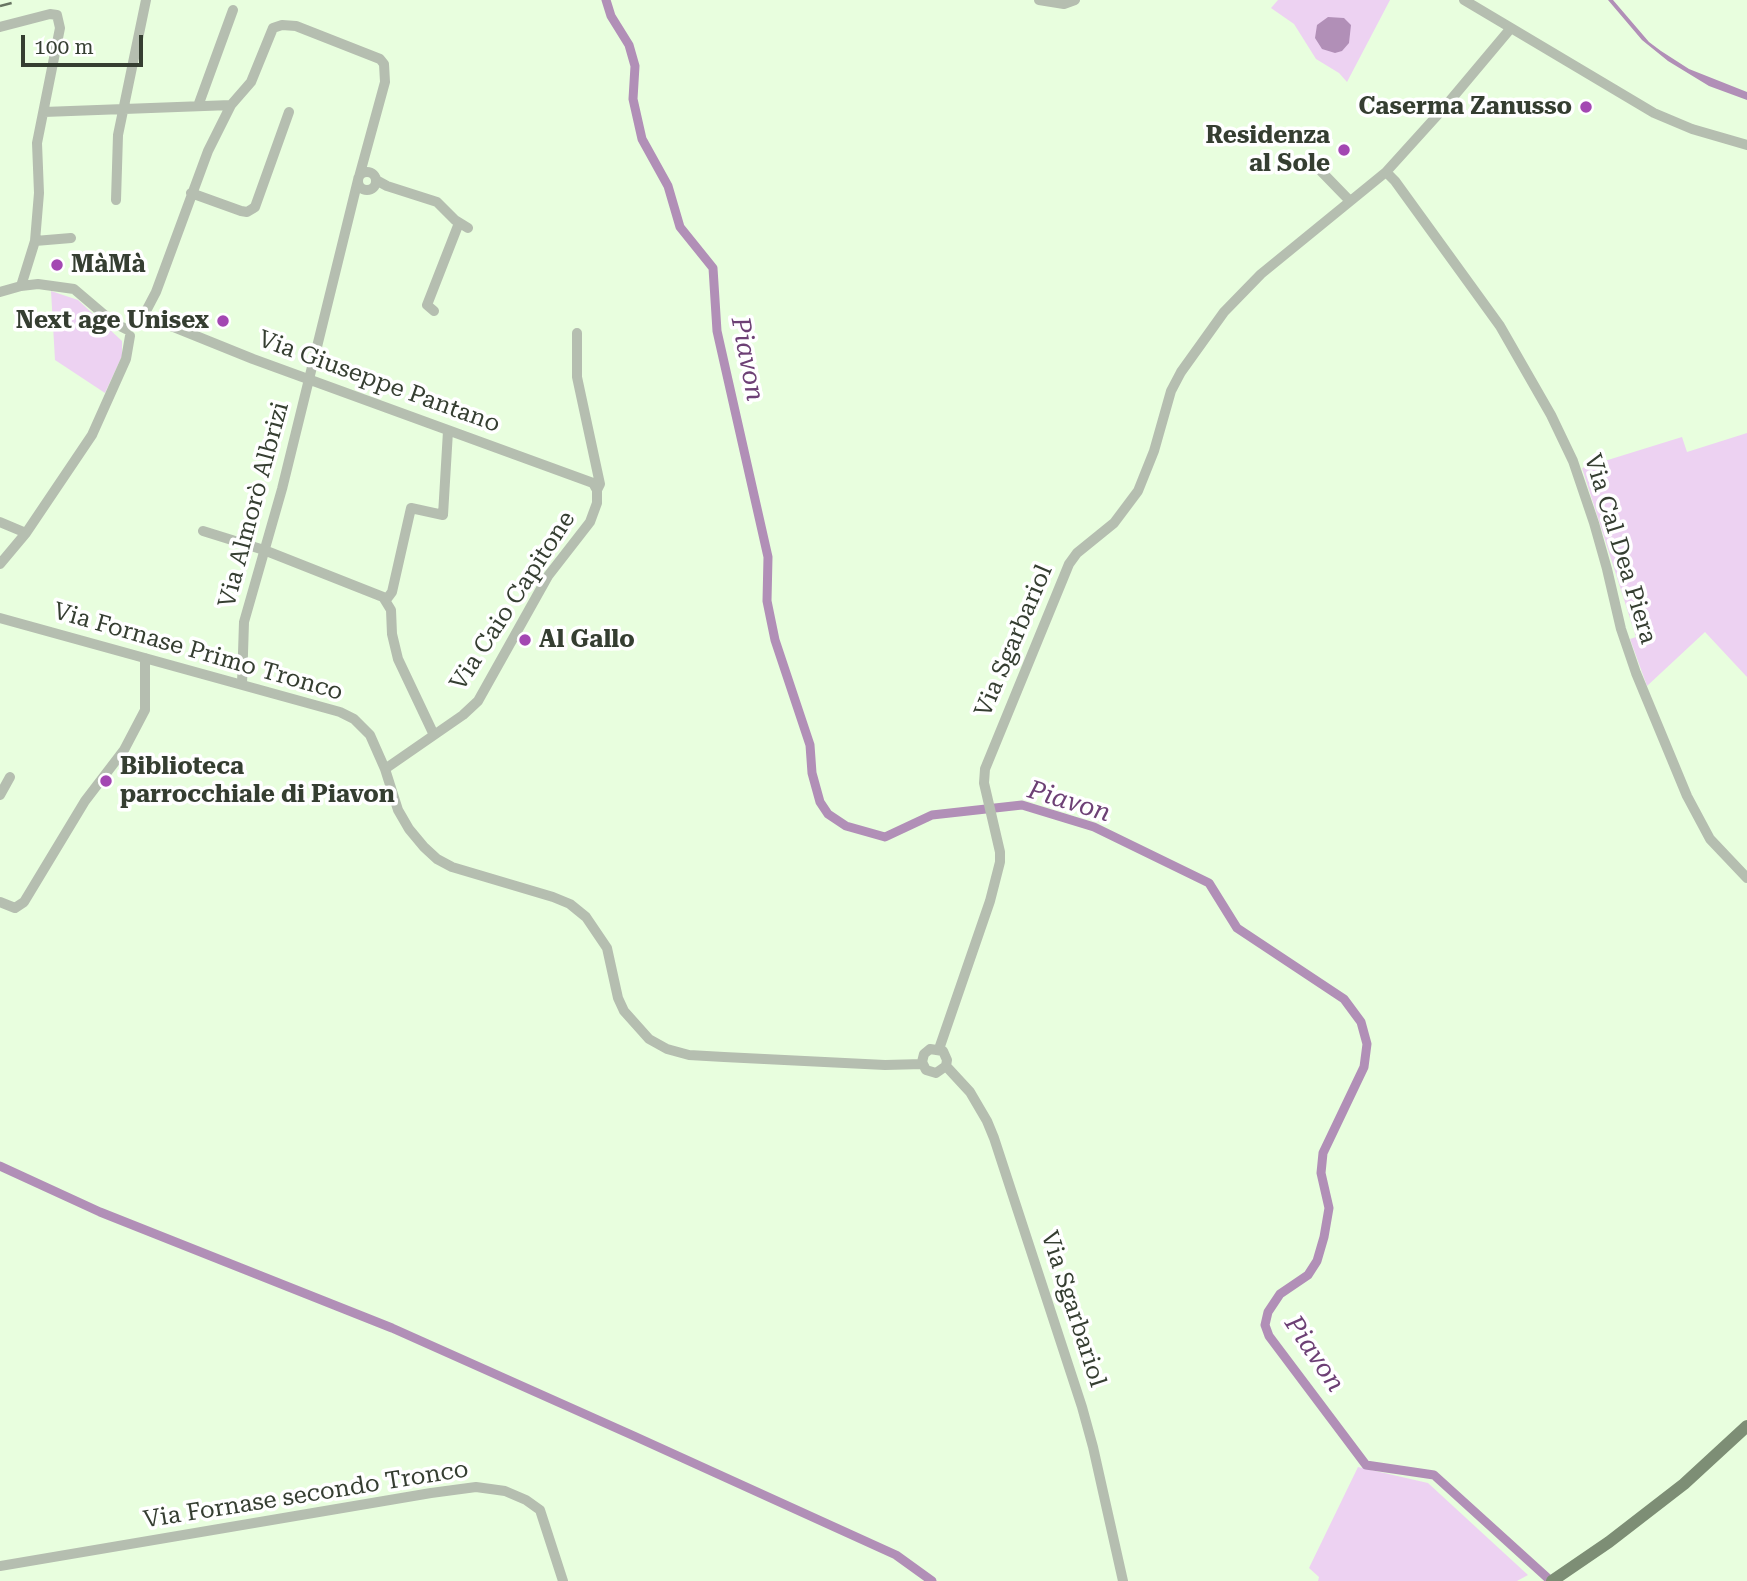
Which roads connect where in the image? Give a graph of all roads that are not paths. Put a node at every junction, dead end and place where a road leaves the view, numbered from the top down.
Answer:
1 (146, 0) edge
2 (1039, 0) edge
3 (1075, 0) edge
4 (1464, 0) edge
5 (233, 10) dead end
6 (0, 26) edge
7 (1511, 28) junction
8 (231, 105) junction
9 (198, 106) junction
10 (123, 111) junction
11 (44, 112) junction
12 (289, 112) dead end
13 (1747, 145) edge
14 (1315, 164) dead end
15 (1386, 172) junction
16 (367, 181) junction
17 (191, 193) junction
18 (117, 200) dead end
19 (1350, 201) junction
20 (71, 238) dead end
21 (35, 241) junction
22 (21, 286) junction
23 (0, 293) edge
24 (434, 311) dead end
25 (144, 315) junction
26 (130, 330) junction
27 (577, 333) dead end
28 (309, 379) junction
29 (449, 431) junction
30 (597, 490) junction
31 (0, 522) edge
32 (203, 531) dead end
33 (26, 533) junction
34 (264, 550) junction
35 (0, 564) edge
36 (386, 600) junction
37 (0, 618) edge
38 (145, 658) junction
39 (242, 684) junction
40 (434, 735) junction
41 (385, 769) junction
42 (10, 777) dead end
43 (0, 795) edge
44 (1747, 878) edge
45 (0, 902) edge
46 (939, 1049) junction
47 (923, 1064) junction
48 (946, 1066) junction
49 (1747, 1426) edge
50 (0, 1566) edge
51 (1555, 1579) edge
52 (563, 1581) edge
53 (1123, 1581) edge

1 - 10 street
2 - 3 street
4 - 7 street
5 - 9 street
6 - 11 street
7 - 13 street
7 - 15 street, Via Sgarbariol
8 - 9 street
8 - 16 street
8 - 17 street
9 - 10 street
10 - 11 street
10 - 18 street
11 - 21 street
12 - 17 street
14 - 19 street
15 - 19 street, Via Sgarbariol
15 - 44 street, Via Cal Dea Piera
16 - 24 street
16 - 28 street, Via Almorò Albrizi
17 - 25 street
19 - 46 street, Via Sgarbariol
20 - 21 street
21 - 22 street
22 - 23 street
22 - 26 street
25 - 26 street
25 - 28 street, Via Giuseppe Pantano
26 - 33 street
27 - 30 street, Via Caio Capitone
28 - 29 street, Via Giuseppe Pantano
28 - 34 street, Via Almorò Albrizi
29 - 30 street, Via Giuseppe Pantano
29 - 36 street
30 - 40 street, Via Caio Capitone
31 - 33 street
32 - 34 street
33 - 35 street
34 - 36 street
34 - 39 street, Via Almorò Albrizi
36 - 40 street
37 - 38 street, Via Fornase Primo Tronco
38 - 39 street, Via Fornase Primo Tronco
38 - 45 street
39 - 41 street, Via Fornase Primo Tronco
40 - 41 street, Via Caio Capitone
41 - 47 street, Via Fornase Primo Tronco
42 - 43 street
46 - 47 street, Via Sgarbariol
46 - 48 street, Via Sgarbariol
47 - 48 street
48 - 53 street, Via Sgarbariol
49 - 51 main road
50 - 52 street, Via Fornase secondo Tronco

